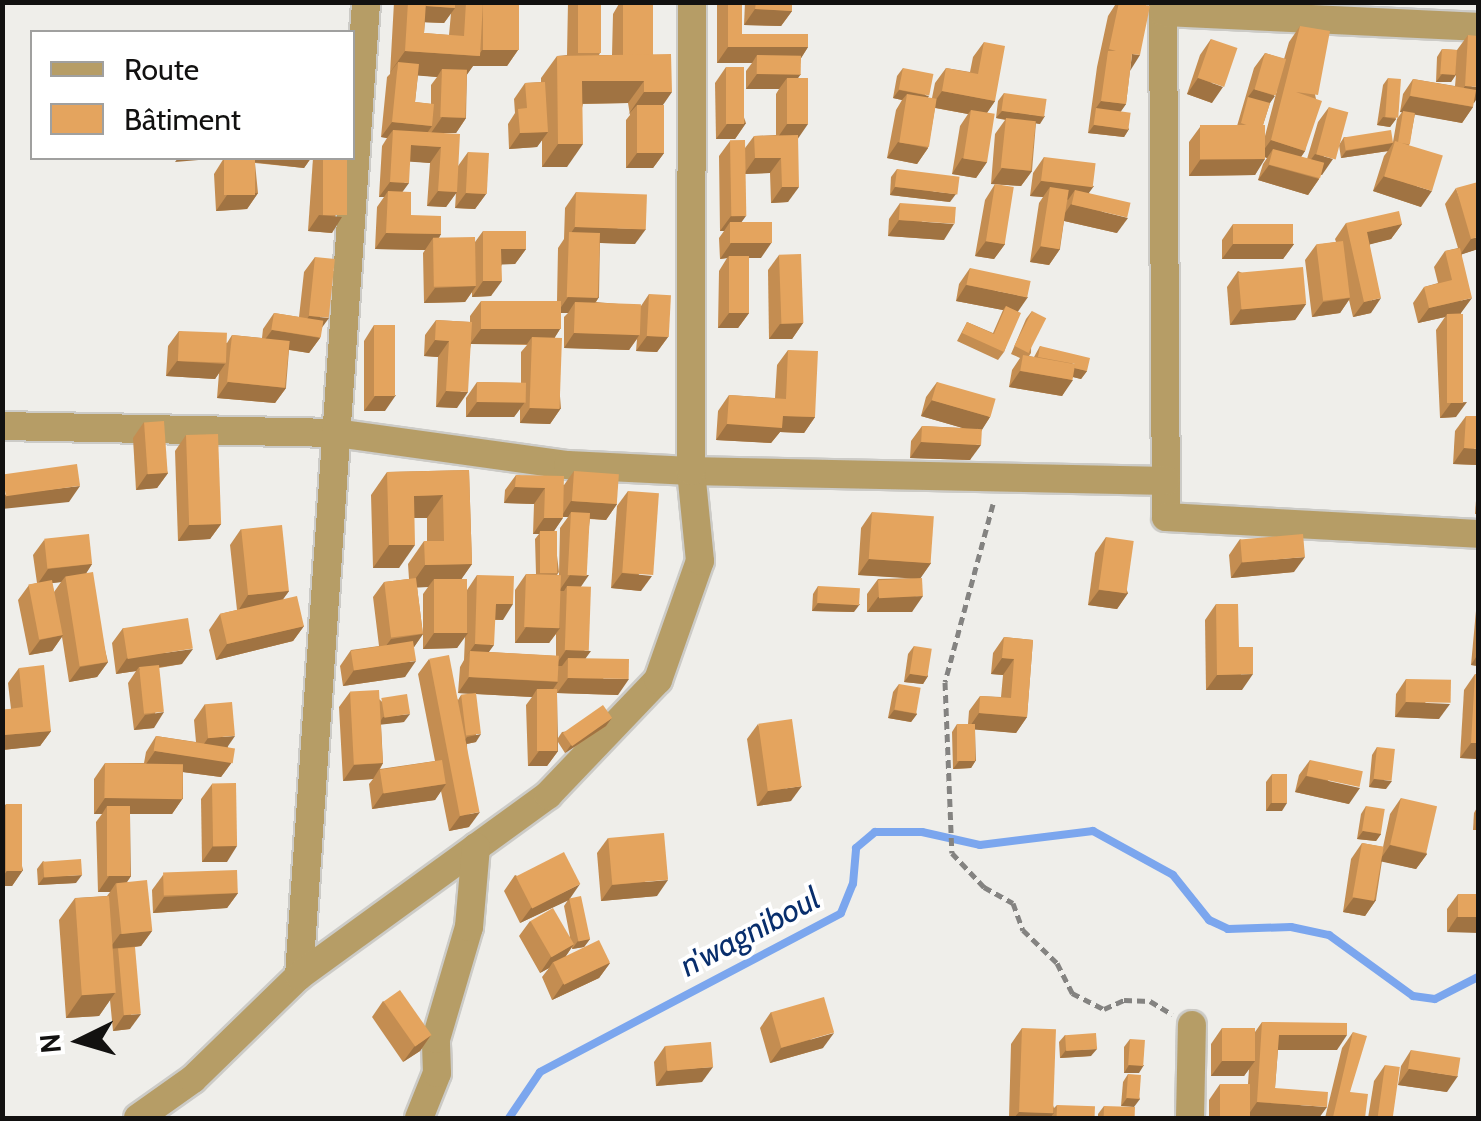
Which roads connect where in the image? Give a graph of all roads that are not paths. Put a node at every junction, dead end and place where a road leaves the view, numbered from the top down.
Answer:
1 (366, 2) edge
2 (692, 2) edge
3 (1163, 7) edge
4 (1478, 27) edge
5 (2, 426) edge
6 (336, 433) junction
7 (691, 471) junction
8 (1166, 481) junction
9 (1478, 534) edge
10 (476, 847) junction
11 (299, 976) junction
12 (1192, 1025) road end
13 (138, 1118) edge
14 (419, 1118) edge
15 (1190, 1118) edge

1 - 6 street
2 - 7 street
3 - 4 street
3 - 8 street
5 - 6 street
6 - 7 street
6 - 11 street
7 - 8 street
7 - 10 street
8 - 9 street
10 - 11 street
10 - 14 street
11 - 13 street
12 - 15 street

